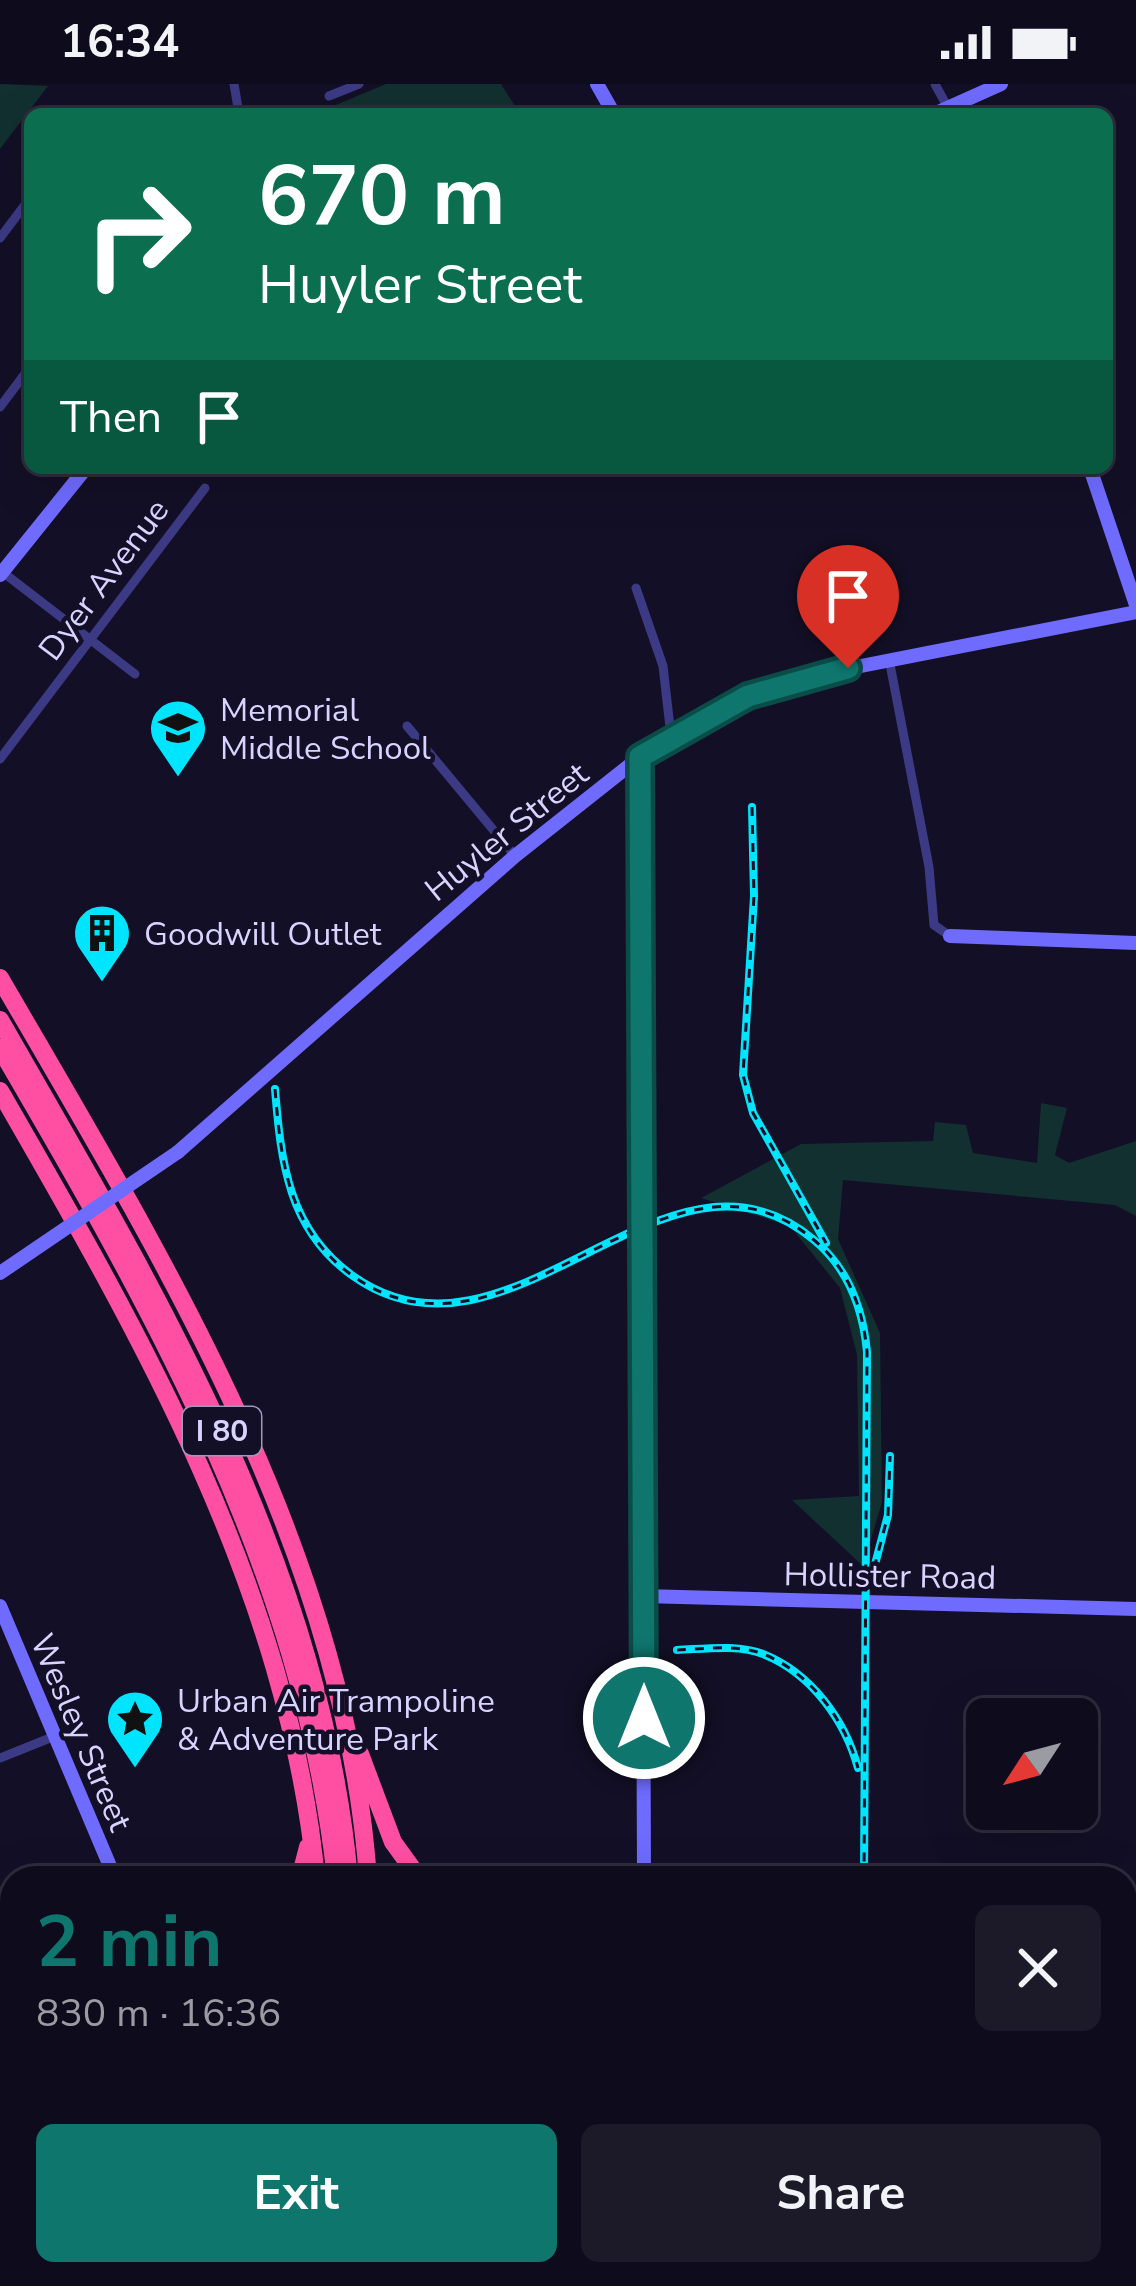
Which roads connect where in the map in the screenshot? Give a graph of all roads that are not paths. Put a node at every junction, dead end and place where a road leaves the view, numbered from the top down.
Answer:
1 (359, 84) edge
2 (1001, 84) edge
3 (329, 96) dead end
4 (950, 108) edge
5 (24, 206) edge
6 (0, 238) edge
7 (24, 376) edge
8 (0, 407) edge
9 (81, 474) edge
10 (1092, 474) edge
11 (205, 488) dead end
12 (1, 574) edge
13 (636, 588) dead end
14 (1136, 608) edge
15 (88, 638) junction
16 (889, 659) junction
17 (135, 674) dead end
18 (406, 726) dead end
19 (670, 736) junction
20 (2, 752) edge
21 (640, 757) junction
22 (515, 856) junction
23 (950, 936) joint
24 (1136, 943) edge
25 (0, 979) edge
26 (0, 1020) edge
27 (0, 1048) edge
28 (0, 1091) edge
29 (0, 1273) edge
30 (643, 1596) junction
31 (0, 1606) edge
32 (1136, 1609) edge
33 (340, 1697) junction
34 (55, 1736) junction
35 (0, 1759) edge
36 (311, 1837) junction
37 (110, 1866) edge
38 (303, 1866) edge
39 (315, 1866) edge
40 (334, 1866) edge
41 (347, 1866) edge
42 (366, 1866) edge
43 (411, 1866) edge
44 (644, 1866) edge

1 - 3 street
2 - 4 street
5 - 6 street
7 - 8 street
9 - 12 street
10 - 14 street
11 - 15 street, Dyer Avenue
12 - 15 street
13 - 19 street
14 - 16 street, Huyler Street
15 - 17 street
15 - 20 street, Dyer Avenue
16 - 19 street, Huyler Street
16 - 23 street
18 - 22 street
19 - 21 street, Huyler Street
21 - 22 street, Huyler Street
21 - 30 street
22 - 29 street, Huyler Street, bridge
23 - 24 street
25 - 33 highway, I 80
26 - 41 highway, I 80
27 - 40 highway, I 80
28 - 36 highway, I 80
30 - 32 street, Hollister Road
30 - 44 street
31 - 34 street, Wesley Street
33 - 42 highway, I 80
33 - 43 highway
34 - 35 street
34 - 37 street, Wesley Street
36 - 38 highway
36 - 39 highway, I 80

